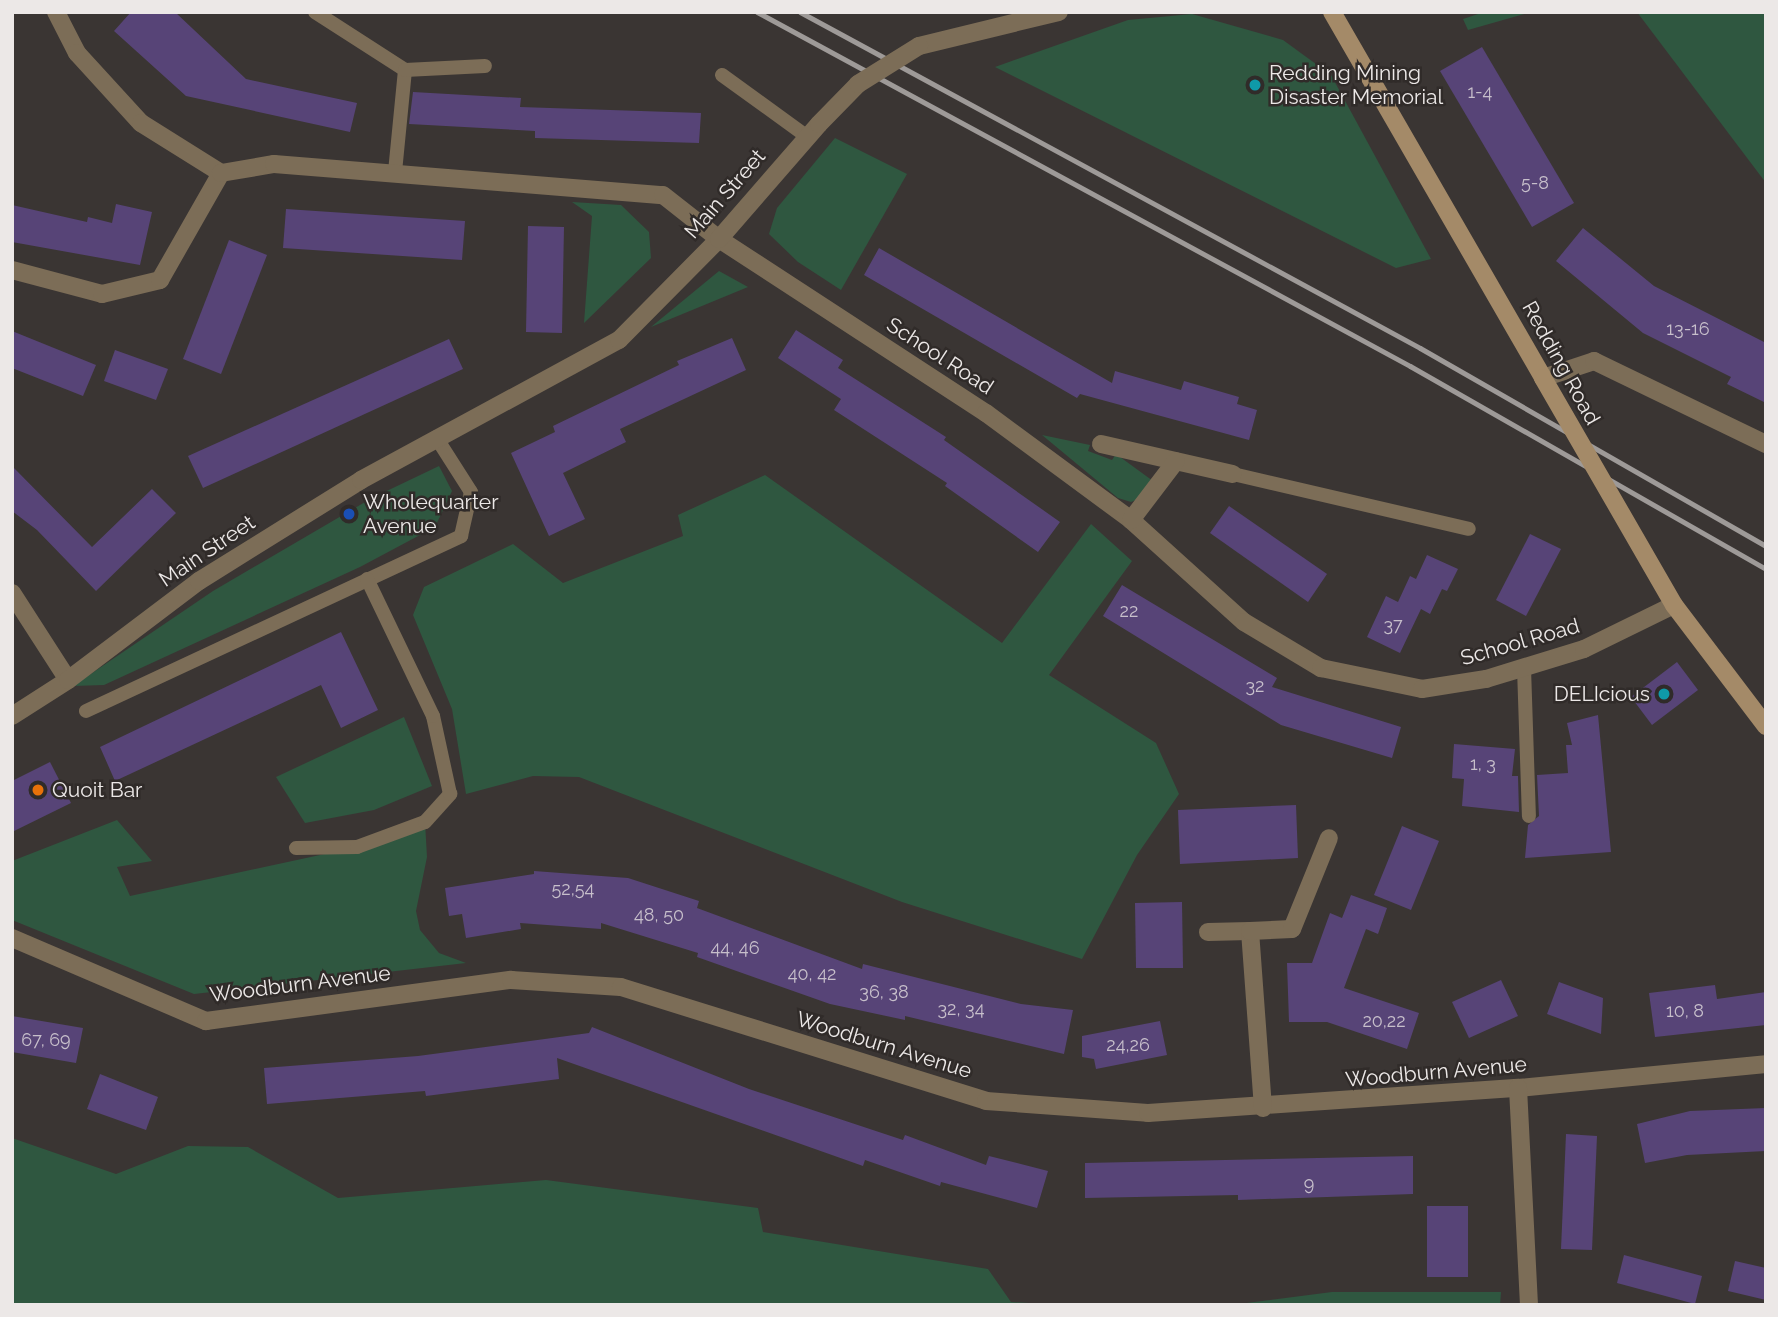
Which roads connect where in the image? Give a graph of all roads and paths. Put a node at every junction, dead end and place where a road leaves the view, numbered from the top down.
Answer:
1 (55, 12) edge
2 (315, 12) edge
3 (1059, 12) edge
4 (1332, 12) edge
5 (485, 66) dead end
6 (405, 70) junction
7 (722, 75) dead end
8 (812, 129) junction
9 (395, 172) junction
10 (221, 173) junction
11 (719, 239) junction
12 (12, 270) edge
13 (1543, 378) junction
14 (436, 437) junction
15 (1101, 444) dead end
16 (1766, 444) edge
17 (1175, 461) junction
18 (1233, 474) joint
19 (1131, 520) junction
20 (1469, 529) dead end
21 (367, 579) junction
22 (12, 593) edge
23 (1674, 605) junction
24 (1524, 668) junction
25 (68, 680) junction
26 (86, 711) dead end
27 (12, 716) edge
28 (1766, 726) edge
29 (1529, 816) dead end
30 (1329, 838) dead end
31 (296, 848) dead end
32 (1250, 931) junction
33 (1208, 932) dead end
34 (12, 938) edge
35 (1766, 1064) edge
36 (1518, 1088) junction
37 (1263, 1108) junction
38 (1529, 1305) edge

1 - 10 street
2 - 6 lane
3 - 8 street, Main Street, bridge
4 - 13 main road, Redding Road
5 - 6 lane
6 - 9 lane
7 - 8 lane
8 - 11 street, Main Street
9 - 10 street
9 - 11 street
10 - 12 street
11 - 14 street, Main Street
11 - 19 street, School Road
13 - 16 street
13 - 23 main road, Redding Road, bridge
14 - 21 lane
14 - 25 street, Main Street
15 - 17 street
17 - 18 street
17 - 19 street
18 - 20 lane
19 - 24 street, School Road
21 - 26 lane
21 - 31 lane
22 - 25 street
23 - 24 street, School Road
23 - 28 main road, Redding Road
24 - 29 lane
25 - 27 street, Main Street
30 - 32 street
32 - 33 street
32 - 37 street
34 - 37 street, Woodburn Avenue
35 - 36 street, Woodburn Avenue
36 - 37 street, Woodburn Avenue
36 - 38 street

